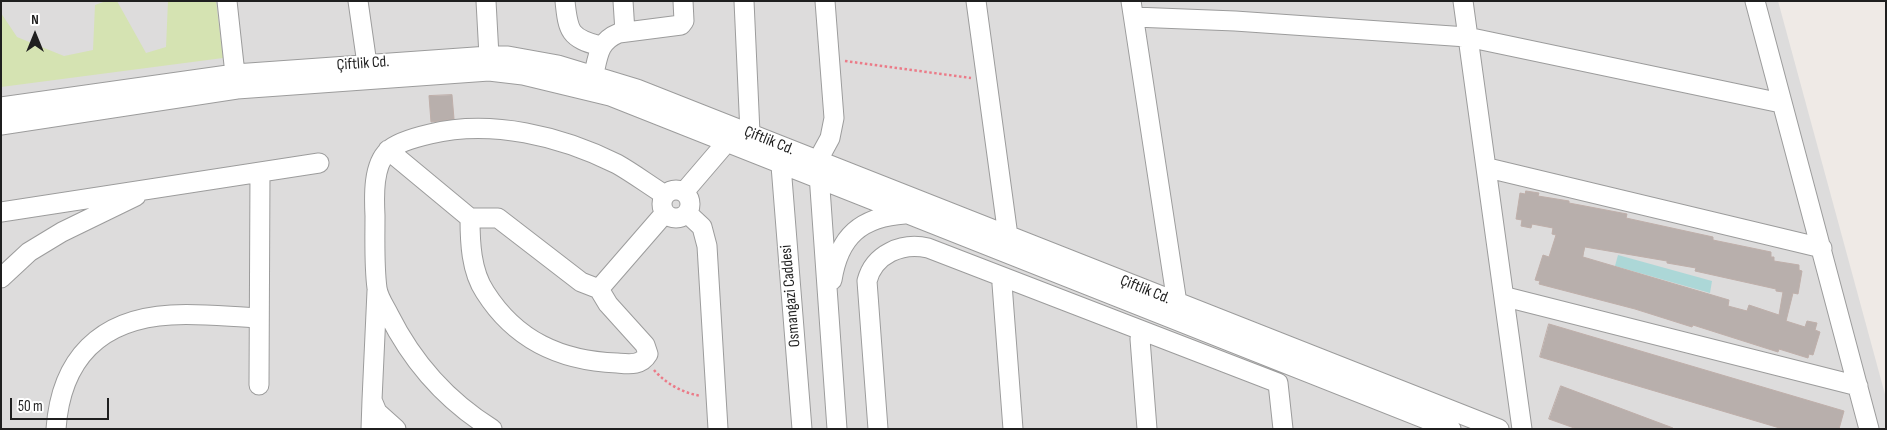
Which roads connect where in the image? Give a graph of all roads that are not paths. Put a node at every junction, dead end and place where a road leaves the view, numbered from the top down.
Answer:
1 (227, 1) edge
2 (358, 1) edge
3 (486, 1) edge
4 (565, 1) edge
5 (623, 1) edge
6 (683, 1) edge
7 (744, 1) edge
8 (825, 1) edge
9 (976, 1) edge
10 (1463, 1) edge
11 (1755, 1) edge
12 (1132, 9) edge
13 (626, 32) junction
14 (1467, 37) junction
15 (600, 46) junction
16 (489, 56) junction
17 (366, 64) junction
18 (235, 74) junction
19 (594, 74) junction
20 (1781, 103) junction
21 (1, 107) edge
22 (1, 125) edge
23 (750, 133) junction
24 (726, 143) junction
25 (779, 145) junction
26 (388, 150) junction
27 (818, 160) junction
28 (319, 163) dead end
29 (780, 164) junction
30 (1488, 168) junction
31 (260, 172) junction
32 (819, 179) junction
33 (150, 189) junction
34 (684, 192) junction
35 (665, 195) junction
36 (1, 212) edge
37 (665, 213) junction
38 (687, 213) junction
39 (908, 214) junction
40 (470, 218) junction
41 (1008, 236) junction
42 (1822, 248) junction
43 (1003, 277) junction
44 (1, 278) edge
45 (599, 289) junction
46 (377, 290) junction
47 (1119, 297) junction
48 (1506, 297) junction
49 (828, 301) junction
50 (1177, 303) junction
51 (259, 318) junction
52 (1112, 319) junction
53 (1142, 331) junction
54 (259, 385) dead end
55 (1858, 386) junction
56 (372, 400) junction
57 (56, 429) edge
58 (371, 429) edge
59 (396, 429) edge
60 (492, 429) edge
61 (718, 429) edge
62 (802, 429) edge
63 (838, 429) edge
64 (878, 429) edge
65 (1012, 429) edge
66 (1147, 429) edge
67 (1283, 429) edge
68 (1451, 429) edge
69 (1499, 429) edge
70 (1522, 429) edge
71 (1869, 429) edge

1 - 18 street
2 - 17 street
3 - 16 street
4 - 15 street
5 - 13 street
6 - 13 street
7 - 23 street
8 - 27 street
9 - 41 street
10 - 14 street
11 - 20 street
12 - 14 street
12 - 50 street
13 - 15 street
14 - 20 street
14 - 30 street
15 - 19 street
16 - 17 street, Çiftlik Cd.
16 - 19 street, Çiftlik Cd.
17 - 18 street, Çiftlik Cd.
18 - 21 street, Çiftlik Cd.
19 - 23 street, Çiftlik Cd.
20 - 42 street
22 - 24 street, Çiftlik Cd.
23 - 25 street, Çiftlik Cd.
24 - 29 street, Çiftlik Cd.
24 - 34 street
25 - 27 street, Çiftlik Cd.
25 - 29 street, Osmangazi Caddesi
26 - 35 street
26 - 40 street
26 - 46 street
27 - 32 street
27 - 41 street, Çiftlik Cd.
28 - 31 street
29 - 32 street, Çiftlik Cd.
29 - 62 street, Osmangazi Caddesi
30 - 42 street
30 - 48 street
31 - 33 street
31 - 51 street
32 - 39 street, Çiftlik Cd.
32 - 49 street
33 - 36 street
33 - 44 street
34 - 35 street
34 - 38 street
35 - 37 street
37 - 38 street
37 - 45 street
38 - 61 street
39 - 47 street, Çiftlik Cd.
39 - 49 street
40 - 45 street
40 - 45 street
41 - 50 street, Çiftlik Cd.
42 - 55 street
43 - 52 street
43 - 64 street
43 - 65 street
46 - 56 street
46 - 60 street
47 - 52 street
47 - 68 street, Çiftlik Cd.
48 - 55 street
48 - 70 street
49 - 63 street
50 - 69 street, Çiftlik Cd.
51 - 54 street
51 - 57 street
52 - 53 street
53 - 66 street
53 - 67 street
55 - 71 street
56 - 58 street
56 - 59 street

